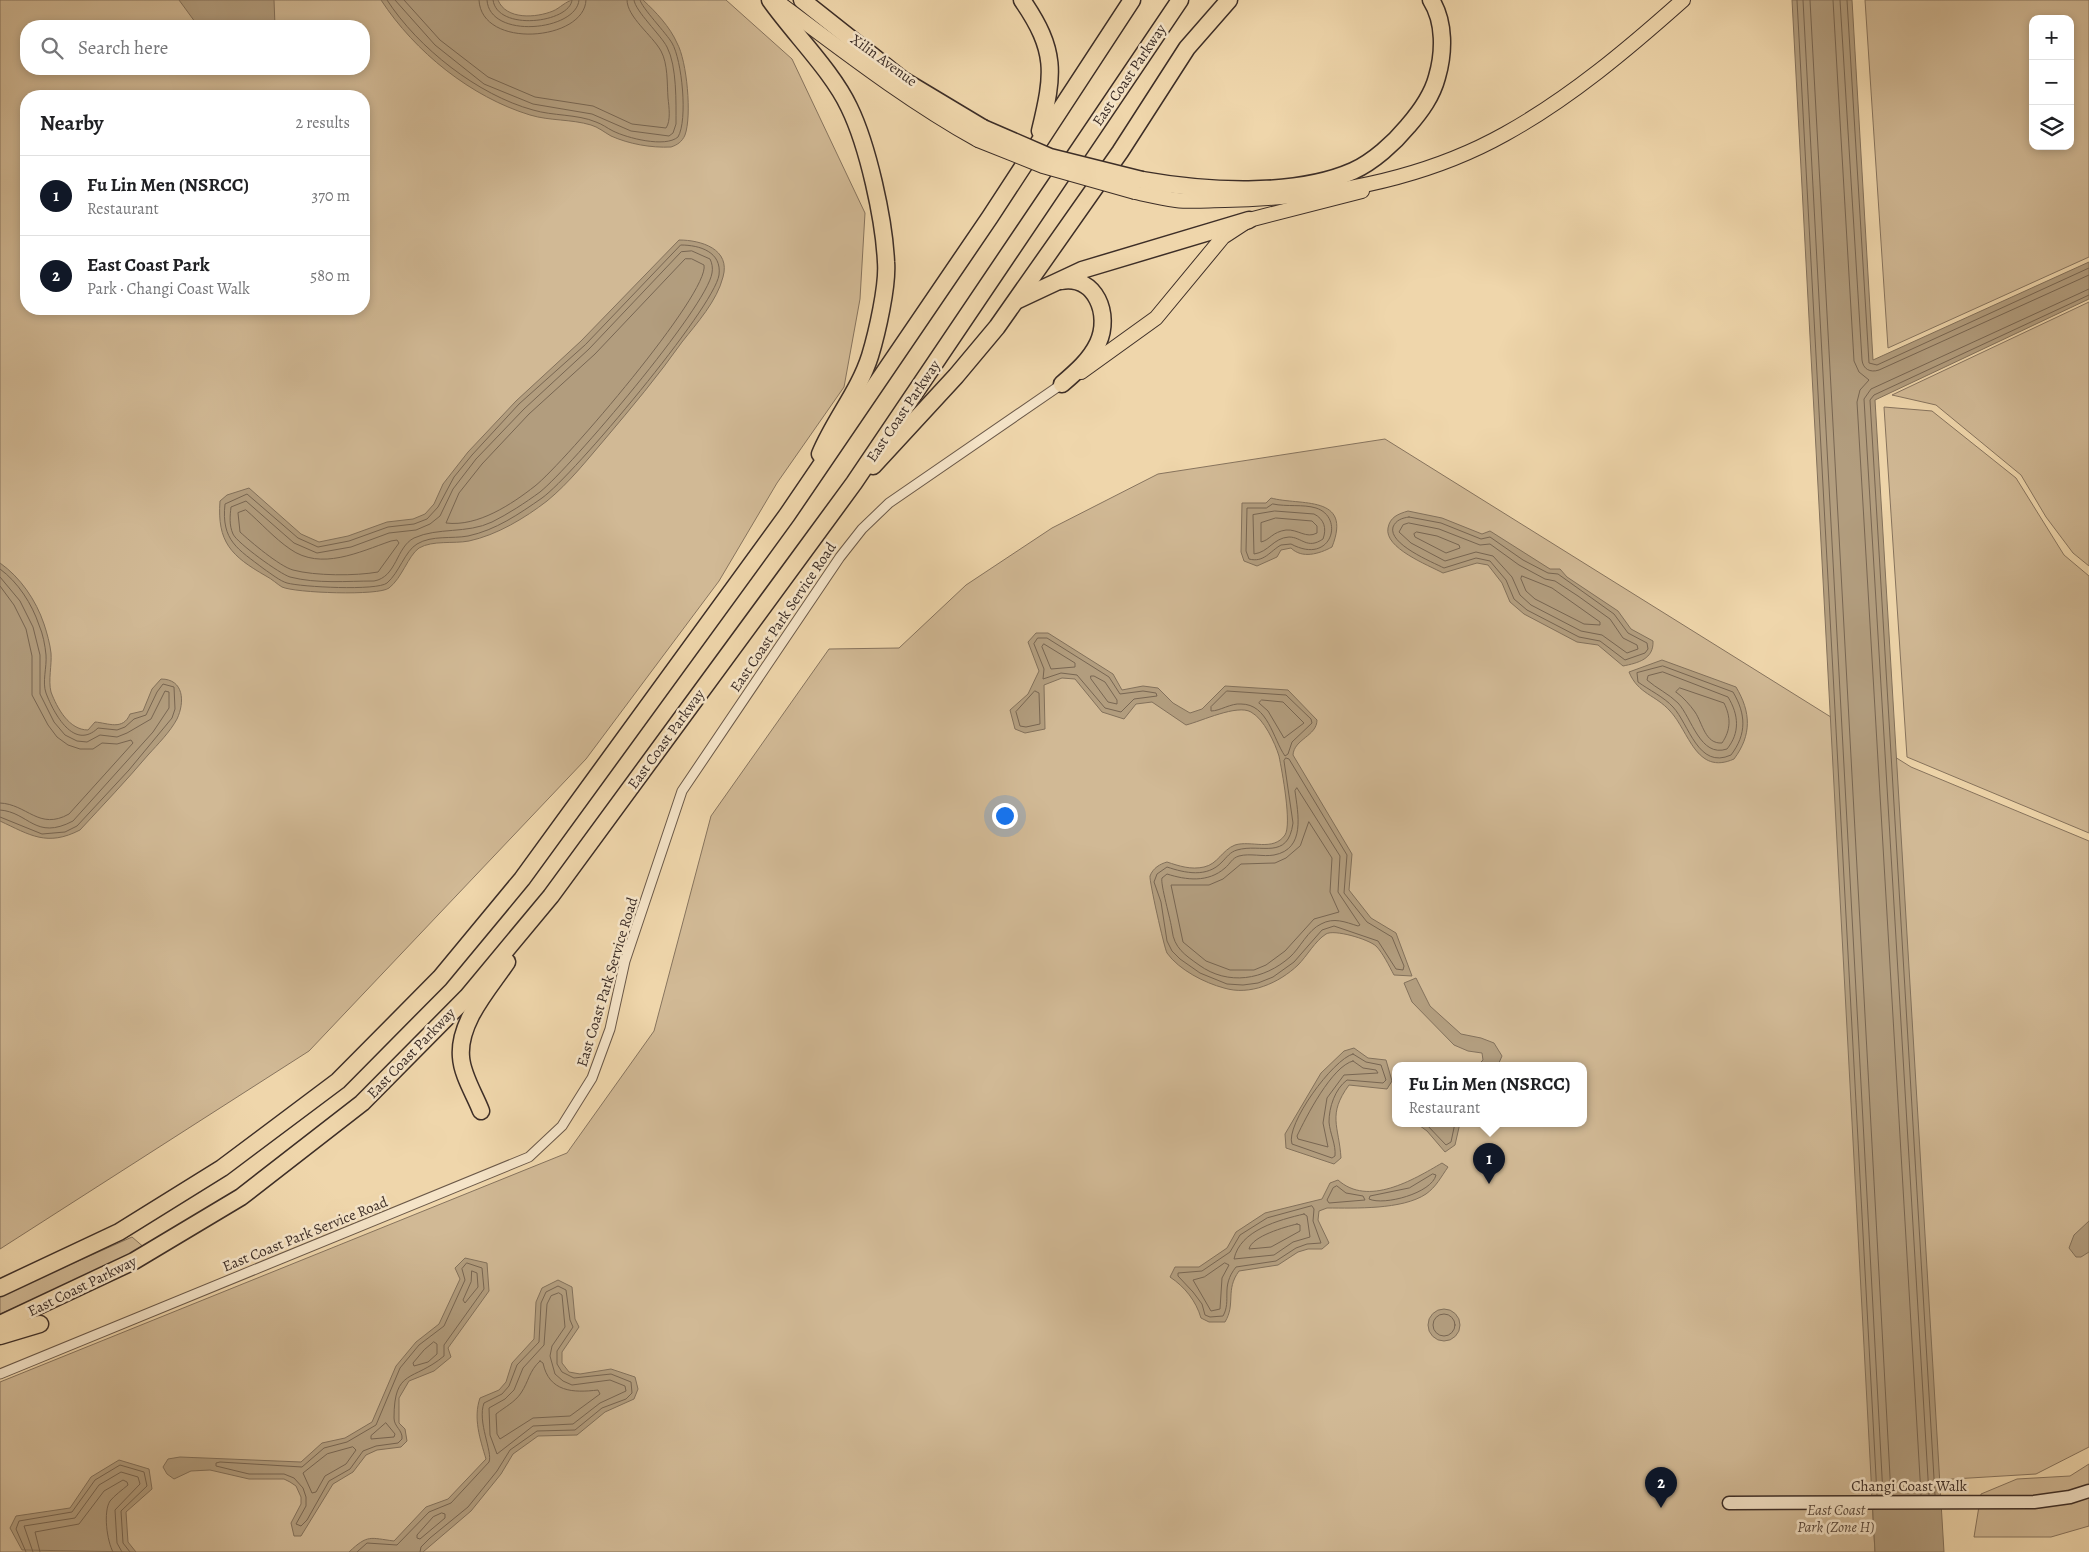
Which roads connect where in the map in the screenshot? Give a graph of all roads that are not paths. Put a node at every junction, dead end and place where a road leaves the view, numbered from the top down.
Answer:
1 (770, 0) edge
2 (775, 0) edge
3 (802, 0) edge
4 (1022, 0) edge
5 (1132, 0) edge
6 (1180, 0) edge
7 (1229, 0) edge
8 (1431, 0) edge
9 (1683, 0) edge
10 (980, 134) junction
11 (1038, 143) junction
12 (1413, 174) junction
13 (1139, 186) junction
14 (1249, 220) junction
15 (1052, 282) junction
16 (1016, 301) junction
17 (1062, 384) junction
18 (812, 480) junction
19 (854, 483) junction
20 (552, 896) junction
21 (481, 1112) dead end
22 (0, 1288) edge
23 (0, 1324) edge
24 (40, 1324) dead end
25 (0, 1336) edge
26 (0, 1374) edge
27 (2089, 1491) edge
28 (1729, 1503) dead end

1 - 18 highway
2 - 10 main road, Xilin Avenue
3 - 10 highway
4 - 11 highway
5 - 11 highway
6 - 19 highway, East Coast Parkway
7 - 16 highway
8 - 13 highway
9 - 12 main road
10 - 13 highway, bridge
11 - 18 highway
12 - 13 main road
12 - 14 main road
14 - 15 highway
14 - 17 main road
15 - 16 highway
15 - 17 highway
16 - 19 highway
17 - 26 street, East Coast Park Service Road
18 - 22 highway
19 - 20 highway, East Coast Parkway
20 - 21 highway
20 - 23 highway, East Coast Parkway
24 - 25 highway
27 - 28 street, Changi Coast Walk

